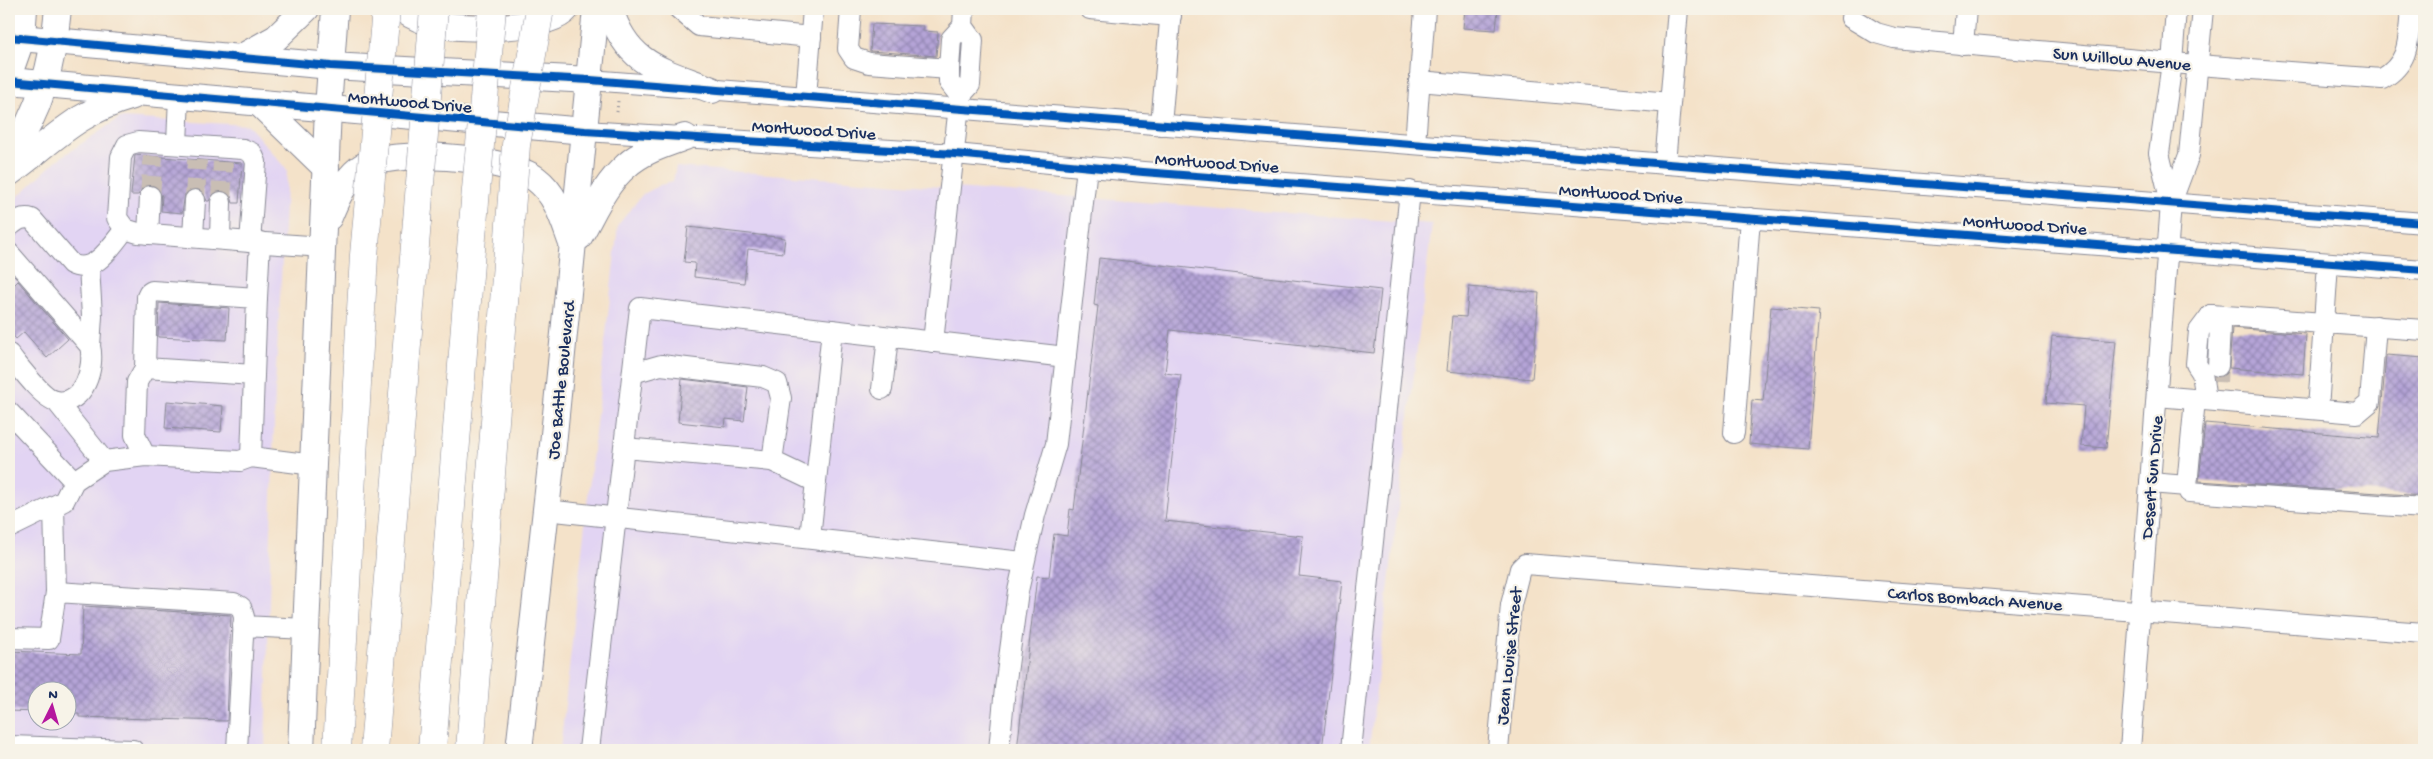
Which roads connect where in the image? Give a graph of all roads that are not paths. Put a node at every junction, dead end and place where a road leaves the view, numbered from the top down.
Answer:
1 (24, 9) edge
2 (58, 9) edge
3 (306, 9) edge
4 (335, 9) edge
5 (386, 9) edge
6 (401, 9) edge
7 (434, 9) edge
8 (492, 9) edge
9 (540, 9) edge
10 (566, 9) edge
11 (596, 9) edge
12 (610, 9) edge
13 (679, 9) edge
14 (813, 9) edge
15 (851, 9) edge
16 (1090, 9) edge
17 (1425, 9) edge
18 (1678, 9) edge
19 (1966, 9) edge
20 (2176, 9) edge
21 (2202, 9) edge
22 (2410, 9) edge
23 (1171, 12) edge
24 (964, 17) edge
25 (1851, 18) dead end
26 (15, 37) edge
27 (811, 37) junction
28 (55, 40) junction
29 (1964, 45) junction
30 (240, 58) junction
31 (2172, 63) junction
32 (2198, 65) junction
33 (331, 66) junction
34 (949, 69) junction
35 (9, 74) edge
36 (590, 80) junction
37 (9, 81) edge
38 (1419, 81) junction
39 (45, 84) junction
40 (712, 90) junction
41 (144, 93) junction
42 (179, 96) junction
43 (806, 97) junction
44 (259, 103) junction
45 (959, 103) junction
46 (1670, 103) junction
47 (328, 109) junction
48 (1161, 125) junction
49 (585, 131) junction
50 (685, 137) junction
51 (1414, 144) junction
52 (190, 150) junction
53 (955, 154) junction
54 (9, 156) edge
55 (1665, 164) junction
56 (1087, 167) junction
57 (326, 168) junction
58 (9, 173) edge
59 (1410, 191) junction
60 (150, 196) tunnel mouth
61 (195, 200) tunnel mouth
62 (221, 202) tunnel mouth
63 (2171, 204) junction
64 (1750, 218) junction
65 (2424, 223) edge
66 (9, 227) edge
67 (125, 229) junction
68 (148, 234) junction
69 (193, 237) junction
70 (324, 238) junction
71 (220, 239) junction
72 (255, 242) junction
73 (574, 246) junction
74 (2169, 250) junction
75 (9, 253) edge
76 (2328, 263) junction
77 (89, 267) junction
78 (2424, 270) edge
79 (257, 298) junction
80 (2211, 314) junction
81 (2324, 322) junction
82 (2376, 326) junction
83 (832, 330) junction
84 (2424, 330) edge
85 (888, 337) junction
86 (933, 342) junction
87 (90, 346) junction
88 (9, 354) edge
89 (1066, 357) junction
90 (145, 368) junction
91 (633, 373) junction
92 (254, 375) junction
93 (882, 389) dead end
94 (2157, 396) junction
95 (2201, 399) junction
96 (56, 401) junction
97 (2318, 409) junction
98 (9, 412) edge
99 (1734, 433) dead end
100 (624, 448) junction
101 (145, 456) junction
102 (251, 457) junction
103 (104, 461) junction
104 (772, 461) junction
105 (314, 465) junction
106 (74, 481) junction
107 (816, 482) junction
108 (2150, 483) junction
109 (2187, 486) junction
110 (54, 506) junction
111 (2424, 508) edge
112 (546, 510) junction
113 (616, 517) junction
114 (9, 528) edge
115 (810, 538) junction
116 (1024, 562) junction
117 (1525, 564) joint
118 (56, 592) junction
119 (2140, 611) junction
120 (243, 626) junction
121 (307, 629) junction
122 (2424, 633) edge
123 (9, 638) edge
124 (9, 746) edge
125 (133, 750) edge
126 (237, 750) edge
127 (301, 750) edge
128 (337, 750) edge
129 (374, 750) edge
130 (432, 750) edge
131 (470, 750) edge
132 (519, 750) edge
133 (589, 750) edge
134 (999, 750) edge
135 (1351, 750) edge
136 (1498, 750) edge
137 (2130, 750) edge

1 - 26 main road
2 - 28 main road
3 - 30 main road
4 - 33 main road
5 - 128 highway, bridge
6 - 10 main road
7 - 129 highway, bridge
8 - 130 highway, bridge
9 - 131 highway, bridge
11 - 36 main road, Joe Battle Boulevard
12 - 40 main road
13 - 27 street
14 - 27 street
15 - 34 street
16 - 23 street
17 - 38 street
18 - 46 street
19 - 29 street
20 - 31 street, Desert Sun Drive
21 - 32 street, Desert Sun Drive
22 - 32 street, Sun Willow Avenue
23 - 48 street
24 - 34 street
24 - 45 street
25 - 29 street, Sun Willow Avenue
26 - 28 main road, Montwood Drive
26 - 35 main road
27 - 43 street
28 - 30 main road, Montwood Drive
28 - 39 main road
29 - 31 street, Sun Willow Avenue
30 - 33 main road, Montwood Drive
31 - 32 street, Sun Willow Avenue
31 - 63 street, Desert Sun Drive
32 - 63 street, Desert Sun Drive
33 - 36 main road, Montwood Drive
33 - 47 main road
34 - 45 street
36 - 40 street, Montwood Drive
36 - 49 main road, Joe Battle Boulevard
37 - 39 main road, Montwood Drive
38 - 46 street
38 - 51 street
39 - 41 main road, Montwood Drive
39 - 54 main road
40 - 43 street, Montwood Drive
41 - 42 main road, Montwood Drive
41 - 58 main road
42 - 44 main road, Montwood Drive
42 - 52 street
43 - 45 street, Montwood Drive
44 - 47 main road, Montwood Drive
44 - 57 main road
45 - 48 street, Montwood Drive
45 - 53 street
46 - 55 street
47 - 49 main road, Montwood Drive
47 - 57 main road
48 - 51 street, Montwood Drive
49 - 50 street, Montwood Drive
49 - 73 main road, Joe Battle Boulevard
50 - 53 street, Montwood Drive
50 - 73 main road
51 - 55 street, Montwood Drive
52 - 67 street
52 - 72 street
53 - 56 street, Montwood Drive
53 - 86 street
55 - 63 street, Montwood Drive
56 - 59 street, Montwood Drive
56 - 89 street
57 - 70 main road
59 - 64 street, Montwood Drive
59 - 135 street
60 - 68 street
61 - 69 street
62 - 71 street
63 - 65 street, Montwood Drive
63 - 74 street, Desert Sun Drive
64 - 74 street, Montwood Drive
64 - 99 street
66 - 77 street
67 - 68 street
67 - 77 street
68 - 69 street
69 - 71 street
70 - 72 street
70 - 73 main road
70 - 105 main road
71 - 72 street
72 - 79 street
73 - 112 main road, Joe Battle Boulevard
74 - 76 street, Montwood Drive
74 - 94 street, Desert Sun Drive
75 - 87 street
76 - 78 street, Montwood Drive
76 - 81 street
77 - 87 street
79 - 90 street
79 - 92 street
80 - 81 street
80 - 95 street
80 - 95 street
81 - 82 street
81 - 97 street
82 - 84 street
82 - 97 street
83 - 85 street
83 - 91 street
83 - 107 street
85 - 86 street
85 - 93 street
86 - 89 street
87 - 96 street
88 - 96 street
89 - 116 street
90 - 92 street
90 - 101 street
91 - 100 street
91 - 104 street
92 - 102 street
94 - 95 street
94 - 108 street, Desert Sun Drive
95 - 97 street
95 - 109 street
96 - 103 street
98 - 106 street
100 - 104 street
100 - 113 street
101 - 102 street
101 - 103 street
102 - 105 street
103 - 106 street
104 - 107 street
105 - 121 main road
106 - 110 street
107 - 115 street
108 - 109 street
108 - 119 street, Desert Sun Drive
109 - 111 street
110 - 114 street
110 - 118 street
112 - 113 street
112 - 132 main road, Joe Battle Boulevard
113 - 115 street
113 - 133 street
115 - 116 street
116 - 134 street
117 - 119 street, Carlos Bombach Avenue
117 - 136 street, Jean Louise Street
118 - 120 street
118 - 123 street
119 - 122 street, Carlos Bombach Avenue
119 - 137 street, Desert Sun Drive
120 - 121 street
120 - 126 street
121 - 127 main road
124 - 125 street

